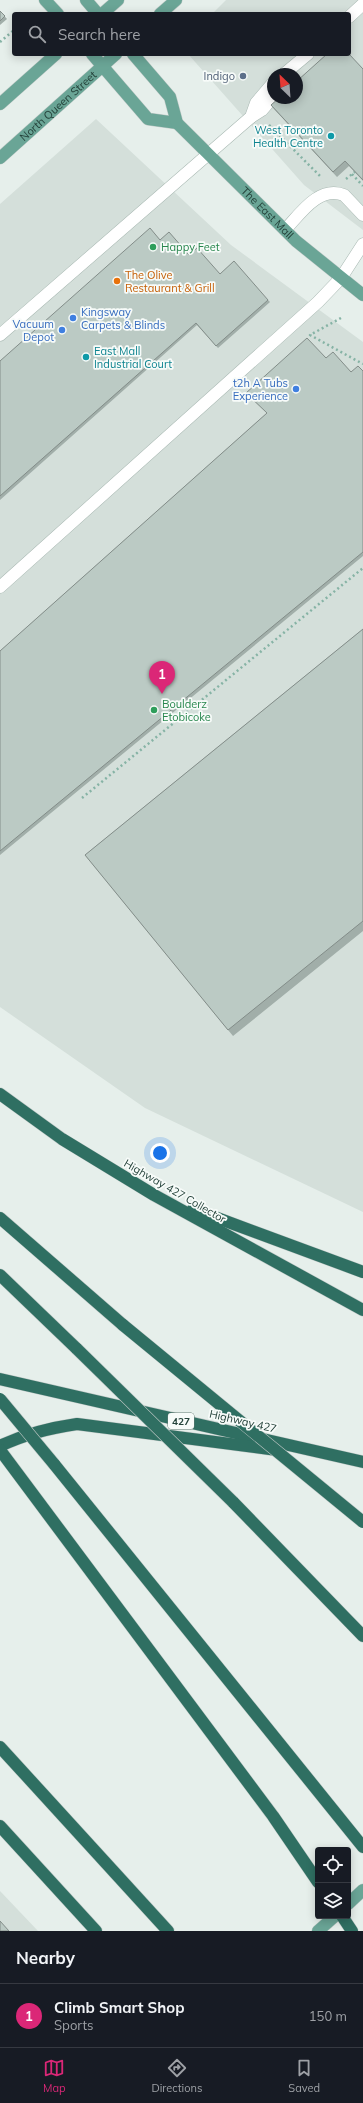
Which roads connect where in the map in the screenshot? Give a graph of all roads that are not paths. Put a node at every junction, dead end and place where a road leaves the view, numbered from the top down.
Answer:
1 (45, 0) edge
2 (86, 0) edge
3 (118, 0) edge
4 (176, 0) edge
5 (363, 4) edge
6 (56, 12) edge
7 (96, 12) edge
8 (104, 12) edge
9 (162, 12) edge
10 (351, 15) edge
11 (54, 56) edge
12 (94, 56) edge
13 (114, 56) edge
14 (135, 56) edge
15 (306, 56) edge
16 (102, 66) junction
17 (293, 68) edge
18 (267, 90) edge
19 (267, 103) edge
20 (0, 104) edge
21 (254, 115) junction
22 (177, 123) junction
23 (209, 154) junction
24 (0, 158) edge
25 (363, 215) edge
26 (285, 230) junction
27 (363, 244) edge
28 (341, 278) junction
29 (363, 295) edge
30 (0, 335) edge
31 (0, 587) edge
32 (0, 1094) edge
33 (154, 1195) junction
34 (0, 1218) edge
35 (363, 1272) edge
36 (0, 1275) edge
37 (363, 1309) edge
38 (0, 1379) edge
39 (0, 1399) edge
40 (0, 1446) edge
41 (0, 1450) edge
42 (357, 1461) edge
43 (363, 1522) edge
44 (363, 1636) edge
45 (0, 1747) edge
46 (0, 1826) edge
47 (363, 1847) edge
48 (315, 1878) edge
49 (363, 1890) edge
50 (351, 1901) edge
51 (331, 1919) edge
52 (344, 1919) edge
53 (96, 1931) edge
54 (168, 1931) edge
55 (318, 1931) edge
56 (352, 1931) edge

1 - 6 main road
2 - 7 main road
3 - 8 main road
4 - 9 main road
5 - 10 lane
11 - 20 main road
12 - 16 main road
13 - 16 main road, North Queen Street
14 - 22 main road
15 - 17 lane
16 - 22 main road
16 - 24 main road, North Queen Street
18 - 21 lane
19 - 21 lane
21 - 23 lane
22 - 23 main road, The East Mall
23 - 26 main road, The East Mall
23 - 30 lane
25 - 26 lane
26 - 28 main road, The East Mall
27 - 28 lane
28 - 29 main road, The East Mall
28 - 31 lane
32 - 33 highway, Highway 427 Collector
33 - 35 highway
33 - 37 highway, Highway 427 Collector
34 - 43 highway, bridge
36 - 44 highway, bridge
38 - 42 highway, Highway 427 / 427
39 - 47 highway, bridge
40 - 42 highway
41 - 48 highway
45 - 54 highway
46 - 53 highway
49 - 50 main road
51 - 55 main road
52 - 56 highway

